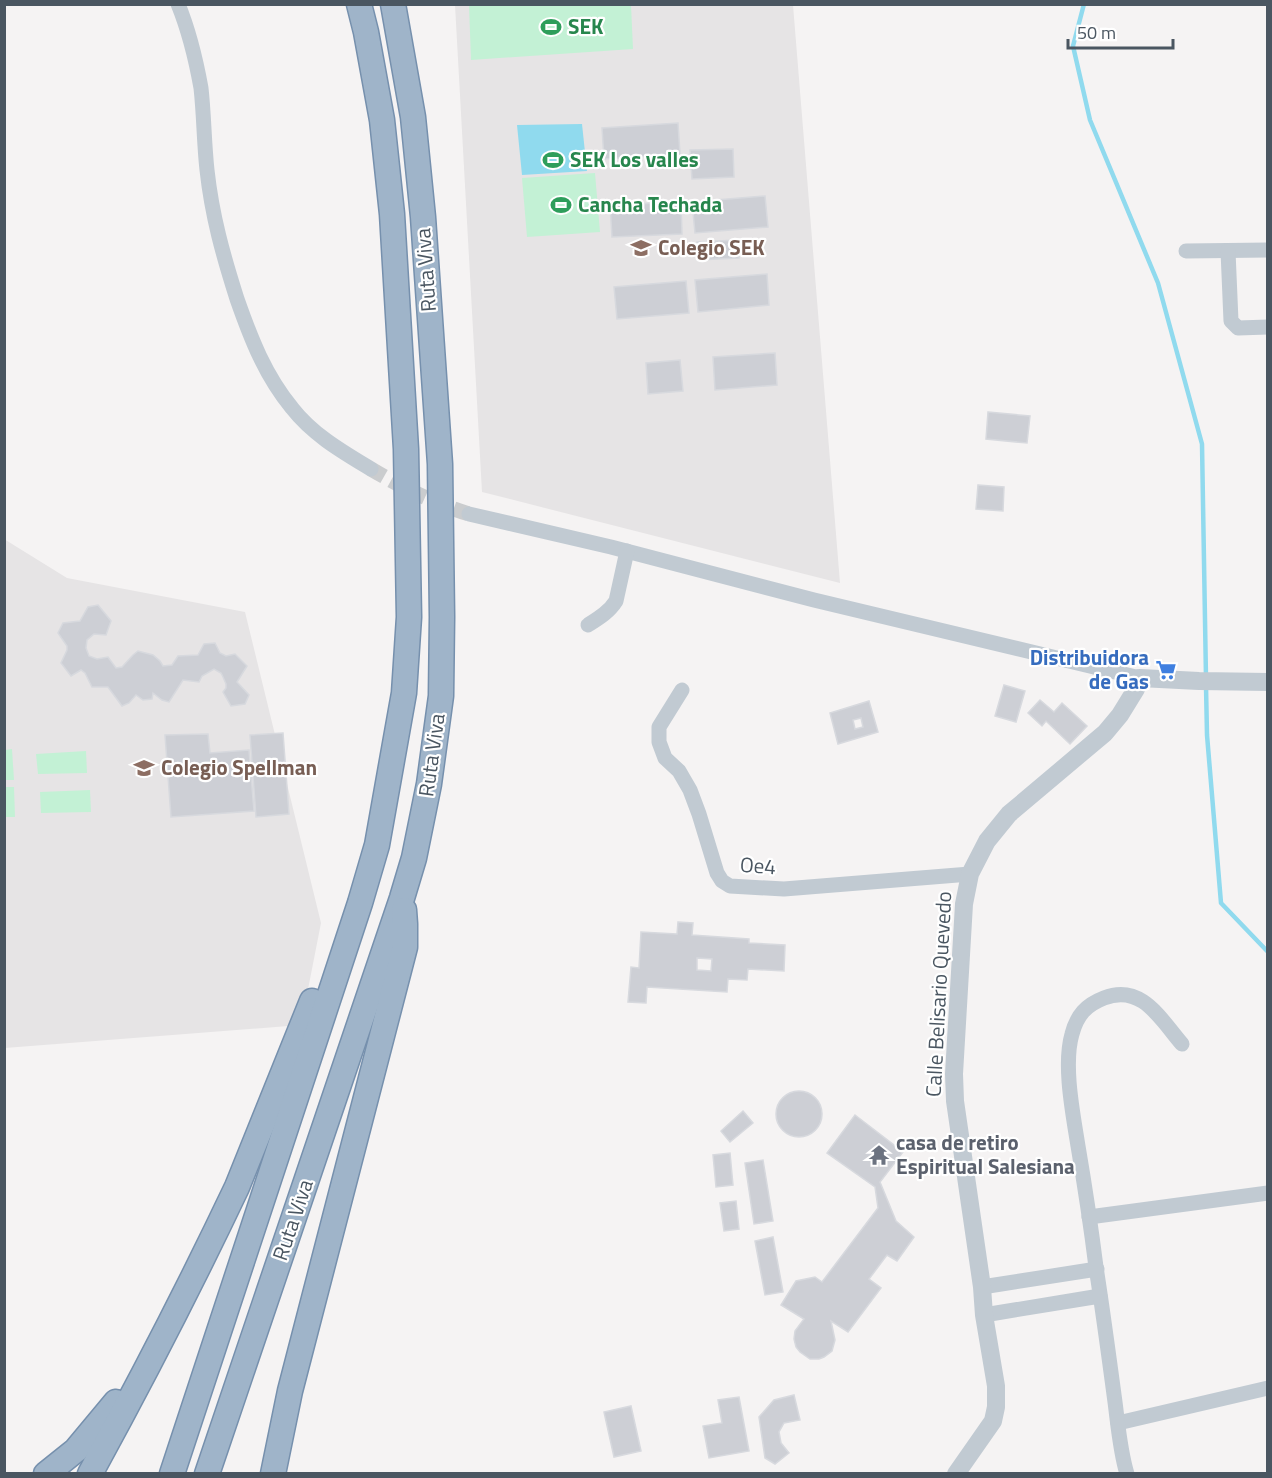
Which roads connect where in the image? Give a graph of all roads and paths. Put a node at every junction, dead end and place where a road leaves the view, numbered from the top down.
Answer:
1 (178, 4) edge
2 (359, 4) edge
3 (393, 4) edge
4 (1268, 250) edge
5 (1186, 251) dead end
6 (1228, 251) junction
7 (1268, 327) edge
8 (371, 469) tunnel mouth
9 (469, 514) tunnel mouth
10 (627, 551) junction
11 (588, 625) dead end
12 (1140, 678) junction
13 (1268, 682) edge
14 (682, 690) dead end
15 (390, 767) junction
16 (970, 874) junction
17 (402, 898) junction
18 (1182, 1044) dead end
19 (1268, 1193) edge
20 (1089, 1217) junction
21 (208, 1248) junction
22 (1097, 1269) junction
23 (1033, 1279) junction
24 (982, 1287) junction
25 (1100, 1296) junction
26 (1038, 1306) junction
27 (984, 1315) junction
28 (1268, 1388) edge
29 (290, 1391) junction
30 (1118, 1423) junction
31 (46, 1473) edge
32 (90, 1473) edge
33 (172, 1473) edge
34 (207, 1473) edge
35 (273, 1473) edge
36 (288, 1473) edge
37 (956, 1473) edge
38 (1127, 1473) edge

1 - 8 street
2 - 15 highway, Ruta Viva
3 - 17 highway, Ruta Viva
4 - 6 street
5 - 6 street
6 - 7 street
9 - 10 street
10 - 11 street
10 - 12 street
12 - 13 street
12 - 16 street, Calle Belisario Quevedo
14 - 16 street, Oe4
15 - 21 highway
15 - 33 highway, Ruta Viva
16 - 24 street, Calle Belisario Quevedo
17 - 29 highway
17 - 34 highway, Ruta Viva
18 - 20 street
19 - 20 street
20 - 22 street
21 - 31 highway
21 - 32 highway
22 - 23 street
22 - 25 street
23 - 24 street
23 - 26 street
24 - 27 street, Calle Belisario Quevedo
25 - 26 street
25 - 30 street
26 - 27 street
27 - 37 street, Calle Belisario Quevedo
28 - 30 street
29 - 35 highway
29 - 36 highway
30 - 38 street

